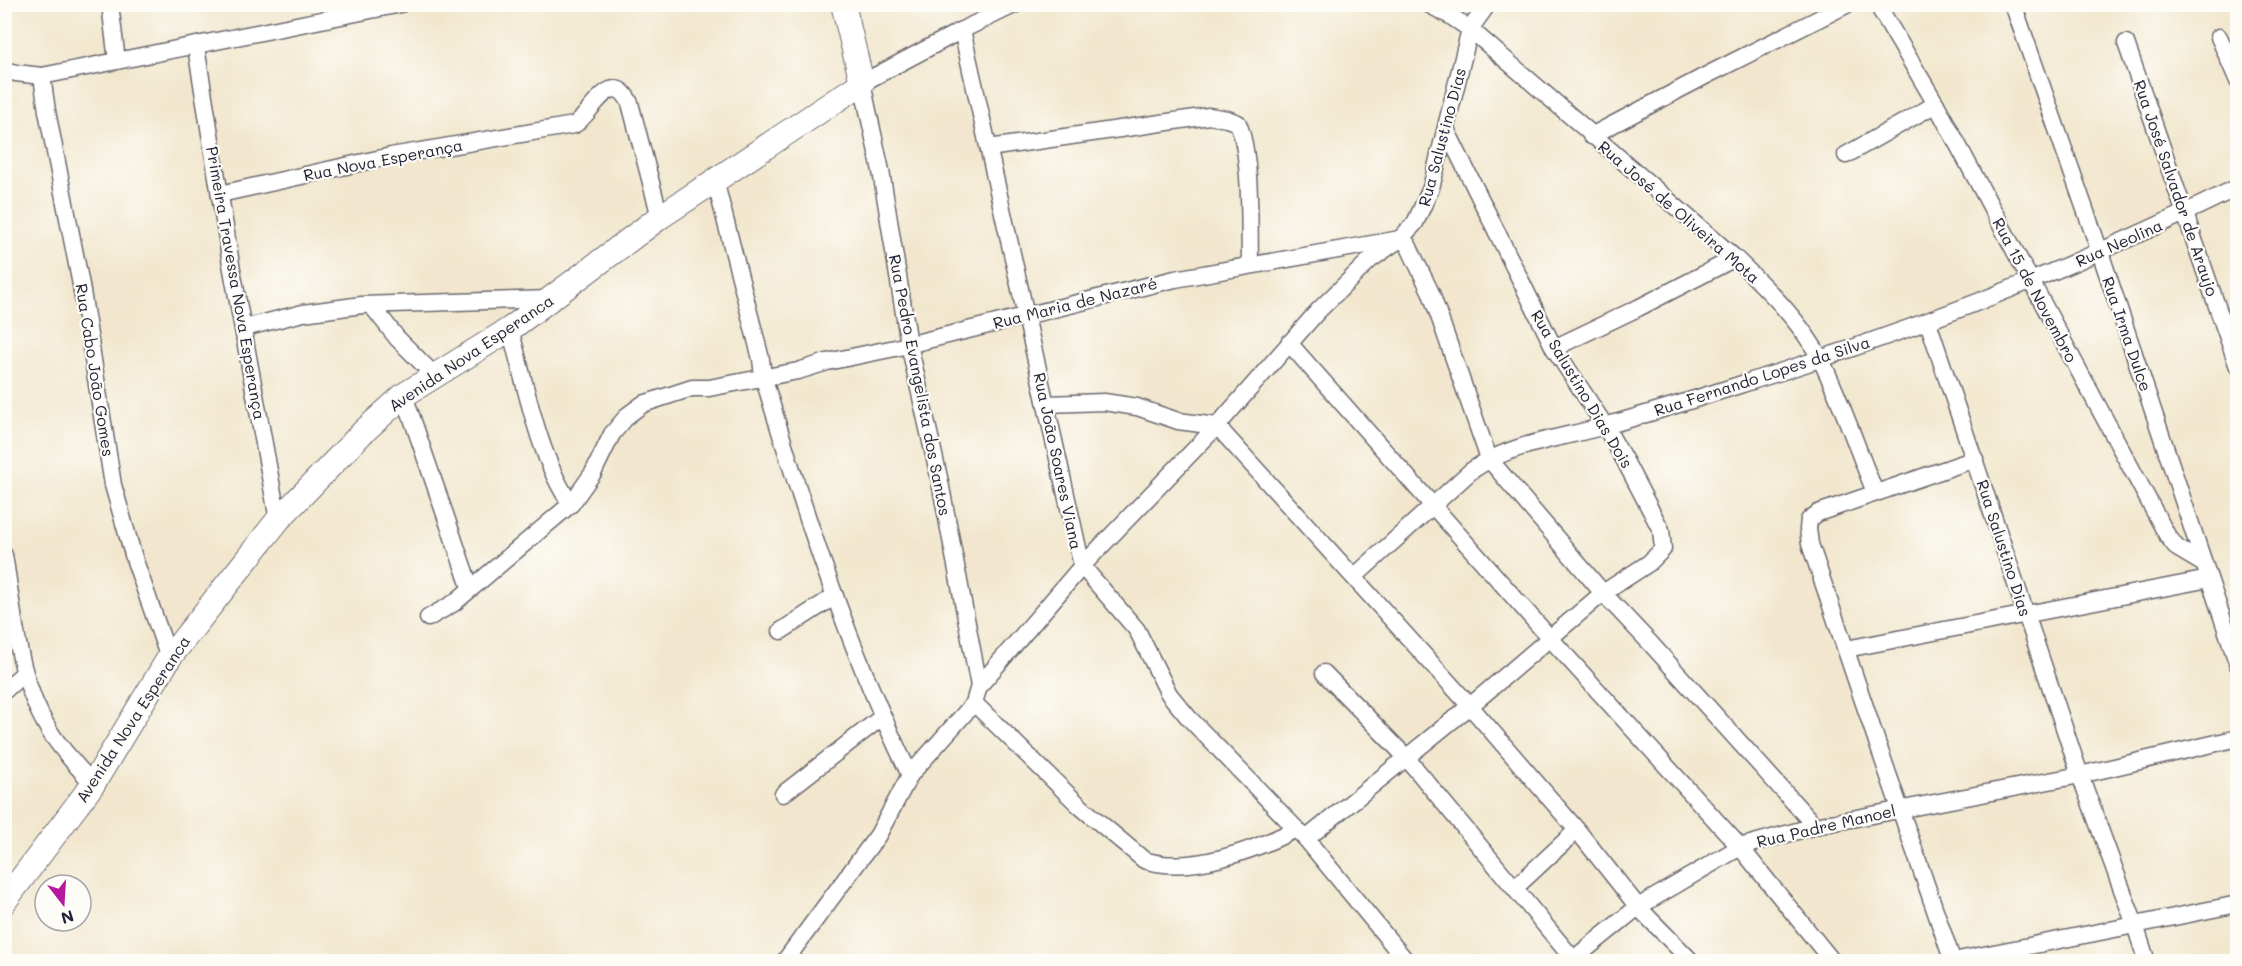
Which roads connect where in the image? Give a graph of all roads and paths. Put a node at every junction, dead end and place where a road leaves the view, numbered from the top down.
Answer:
1 (110, 4) edge
2 (401, 4) edge
3 (843, 4) edge
4 (1016, 4) edge
5 (1428, 4) edge
6 (1488, 4) edge
7 (1848, 4) edge
8 (1877, 4) edge
9 (2013, 4) edge
10 (1470, 29) junction
11 (962, 30) junction
12 (2218, 37) dead end
13 (2126, 43) dead end
14 (196, 47) junction
15 (117, 61) junction
16 (4, 70) edge
17 (42, 76) junction
18 (2238, 81) edge
19 (862, 83) junction
20 (1936, 104) junction
21 (1446, 129) junction
22 (1591, 136) junction
23 (989, 148) junction
24 (1846, 155) dead end
25 (715, 180) junction
26 (2238, 187) edge
27 (220, 194) junction
28 (2185, 213) junction
29 (660, 217) junction
30 (1400, 239) junction
31 (2100, 252) junction
32 (1735, 258) junction
33 (1250, 264) junction
34 (2031, 282) junction
35 (552, 299) junction
36 (372, 306) junction
37 (1026, 314) junction
38 (1928, 322) junction
39 (244, 328) junction
40 (510, 329) junction
41 (1289, 343) junction
42 (909, 344) junction
43 (1554, 348) junction
44 (1820, 359) junction
45 (2238, 368) edge
46 (435, 376) junction
47 (763, 376) junction
48 (404, 395) junction
49 (1046, 404) junction
50 (1217, 426) junction
51 (1605, 426) junction
52 (1489, 459) junction
53 (1975, 459) junction
54 (1875, 492) junction
55 (571, 504) junction
56 (1433, 506) junction
57 (278, 520) junction
58 (4, 555) edge
59 (1082, 566) junction
60 (2207, 572) junction
61 (1354, 577) junction
62 (470, 587) junction
63 (1603, 593) junction
64 (835, 596) junction
65 (2026, 613) junction
66 (428, 618) dead end
67 (781, 631) dead end
68 (1549, 637) junction
69 (1846, 649) junction
70 (169, 658) junction
71 (2238, 665) edge
72 (24, 673) junction
73 (1324, 673) dead end
74 (4, 691) edge
75 (976, 694) junction
76 (1470, 706) junction
77 (882, 717) junction
78 (2238, 738) edge
79 (1406, 756) junction
80 (910, 775) junction
81 (2080, 775) junction
82 (93, 784) junction
83 (783, 794) dead end
84 (1900, 809) junction
85 (1815, 826) junction
86 (1577, 830) junction
87 (1301, 834) junction
88 (1740, 847) junction
89 (1516, 887) junction
90 (4, 902) edge
91 (2238, 904) edge
92 (1638, 907) junction
93 (2135, 925) junction
94 (1571, 960) edge
95 (1951, 961) edge
96 (784, 962) edge
97 (1407, 962) edge
98 (1692, 962) edge
99 (1833, 962) edge
100 (2147, 962) edge

1 - 15 street
2 - 14 street
3 - 19 main road
4 - 11 street
5 - 10 street, Rua José de Oliveira Mota
6 - 10 street
7 - 22 street
8 - 20 street, Rua 15 de Novembro
9 - 31 street, Rua Irma Dulce
10 - 21 street, Rua Salustino Dias
10 - 22 street, Rua José de Oliveira Mota
11 - 19 street
11 - 23 street, Rua João Soares Viana
12 - 18 street
13 - 28 street, Rua José Salvador de Araujo
14 - 15 street
14 - 27 street, Primeira Travessa Nova Esperança
15 - 17 street
16 - 17 street
17 - 70 street, Rua Cabo João Gomes
19 - 25 main road, Avenida Nova Esperanca
19 - 42 street, Rua Pedro Evangelista dos Santos
20 - 24 street
20 - 34 street, Rua 15 de Novembro
21 - 30 street, Rua Salustino Dias
21 - 43 street, Rua Salustino Dias Dois
22 - 32 street, Rua José de Oliveira Mota
23 - 33 street
23 - 37 street, Rua João Soares Viana
25 - 29 main road, Avenida Nova Esperanca
25 - 47 street
26 - 28 street, Rua Neolina
27 - 29 street, Rua Nova Esperança
27 - 39 street, Primeira Travessa Nova Esperança
28 - 31 street, Rua Neolina
28 - 45 street, Rua José Salvador de Araujo
29 - 35 main road, Avenida Nova Esperanca
30 - 33 street, Rua Maria de Nazaré
30 - 41 street, Rua Salustino Dias
30 - 52 street
31 - 34 street, Rua Neolina
31 - 60 street, Rua Irma Dulce
32 - 43 street
32 - 44 street, Rua José de Oliveira Mota
33 - 37 street, Rua Maria de Nazaré
34 - 38 street, Rua Fernando Lopes da Silva
34 - 60 street, Rua 15 de Novembro
35 - 36 street
35 - 40 main road, Avenida Nova Esperanca
36 - 39 street
36 - 46 street
37 - 42 street, Rua Maria de Nazaré
37 - 49 street, Rua João Soares Viana
38 - 44 street, Rua Fernando Lopes da Silva
38 - 53 street, Rua Salustino Dias
39 - 57 street, Primeira Travessa Nova Esperança
40 - 46 main road, Avenida Nova Esperanca
40 - 55 street
41 - 50 street, Rua Salustino Dias
41 - 56 street
42 - 47 street, Rua Maria de Nazaré
42 - 75 street, Rua Pedro Evangelista dos Santos
43 - 51 street, Rua Salustino Dias Dois
44 - 51 street, Rua Fernando Lopes da Silva
44 - 54 street, Rua José de Oliveira Mota
46 - 48 main road, Avenida Nova Esperanca
47 - 55 street, Rua Maria de Nazaré
47 - 64 street
48 - 57 main road, Avenida Nova Esperanca
48 - 62 street
49 - 50 street
49 - 59 street, Rua João Soares Viana
50 - 59 street, Rua Salustino Dias
50 - 61 street
51 - 52 street, Rua Fernando Lopes da Silva
51 - 63 street, Rua Salustino Dias Dois
52 - 56 street, Rua Fernando Lopes da Silva
52 - 63 street
53 - 54 street
53 - 65 street, Rua Salustino Dias
54 - 69 street
55 - 62 street, Rua Maria de Nazaré
56 - 61 street, Rua Fernando Lopes da Silva
56 - 68 street
57 - 70 main road, Avenida Nova Esperanca
58 - 72 street
59 - 75 street, Rua Salustino Dias
59 - 87 street, Rua João Soares Viana
60 - 65 street
60 - 71 street, Rua Irma Dulce
61 - 76 street
62 - 66 street, Rua Maria de Nazaré
63 - 68 street, Rua Salustino Dias Dois
63 - 85 street
64 - 67 street
64 - 77 street
65 - 69 street
65 - 81 street, Rua Salustino Dias
68 - 76 street, Rua Salustino Dias Dois
68 - 88 street
69 - 84 street
70 - 82 main road, Avenida Nova Esperanca
72 - 74 street
72 - 82 street
73 - 79 street
75 - 80 street, Rua Salustino Dias
75 - 87 street, Rua Salustino Dias Dois
76 - 79 street, Rua Salustino Dias Dois
76 - 86 street
77 - 80 street
77 - 83 street
78 - 81 street, Rua Padre Manoel
79 - 87 street, Rua Salustino Dias Dois
79 - 89 street
80 - 96 street, Rua Salustino Dias
81 - 84 street, Rua Padre Manoel
81 - 93 street, Rua Salustino Dias
82 - 90 main road, Avenida Nova Esperanca
84 - 85 street, Rua Padre Manoel
84 - 95 street
85 - 88 street, Rua Padre Manoel
86 - 89 street
86 - 92 street
87 - 97 street, Rua João Soares Viana
88 - 92 street, Rua Padre Manoel
88 - 99 street
89 - 94 street
91 - 93 street
92 - 94 street, Rua Padre Manoel
92 - 98 street
93 - 95 street
93 - 100 street, Rua Salustino Dias

